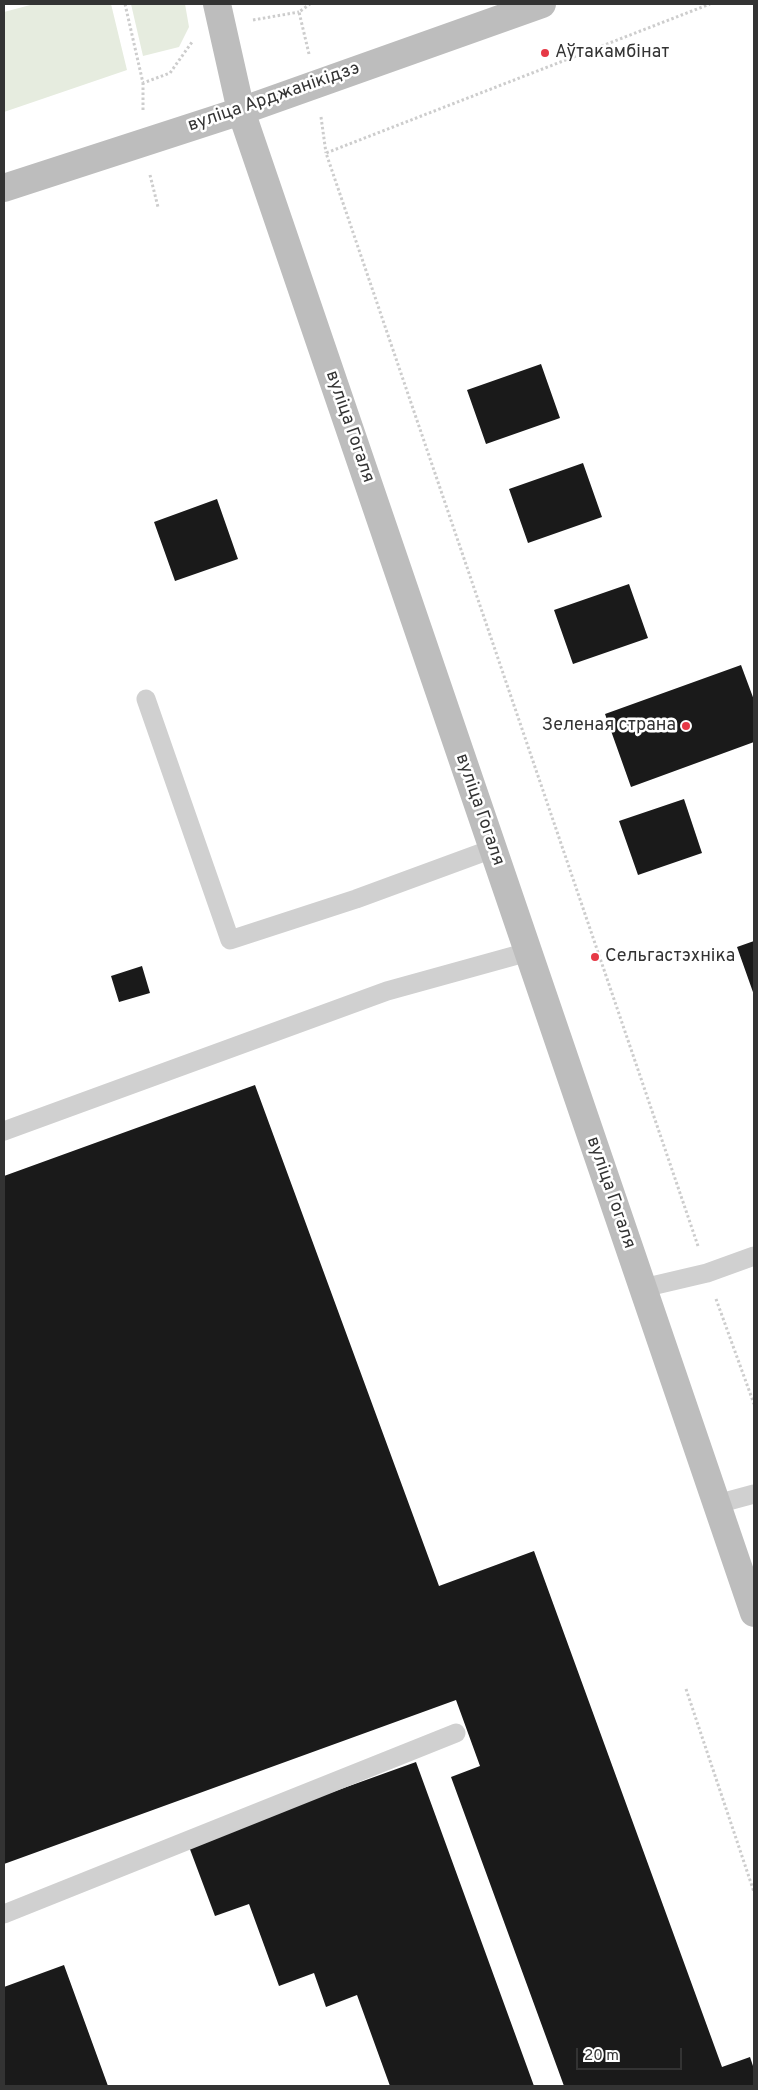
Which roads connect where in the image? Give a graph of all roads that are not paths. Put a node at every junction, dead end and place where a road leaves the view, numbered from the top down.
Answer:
1 (217, 4) edge
2 (542, 4) edge
3 (241, 110) junction
4 (4, 188) edge
5 (146, 699) dead end
6 (492, 849) junction
7 (528, 952) junction
8 (4, 1131) edge
9 (754, 1256) edge
10 (643, 1288) junction
11 (754, 1494) edge
12 (717, 1504) junction
13 (754, 1613) edge
14 (456, 1733) dead end
15 (4, 1914) edge

1 - 3 main road, вуліца Гогаля
2 - 3 main road, вуліца Арджанікідзэ
3 - 4 main road, вуліца Арджанікідзэ
3 - 6 main road, вуліца Гогаля
5 - 6 lane
6 - 7 main road, вуліца Гогаля
7 - 8 lane
7 - 10 main road, вуліца Гогаля
9 - 10 lane
10 - 12 main road, вуліца Гогаля
11 - 12 lane
12 - 13 main road, вуліца Гогаля
14 - 15 lane

